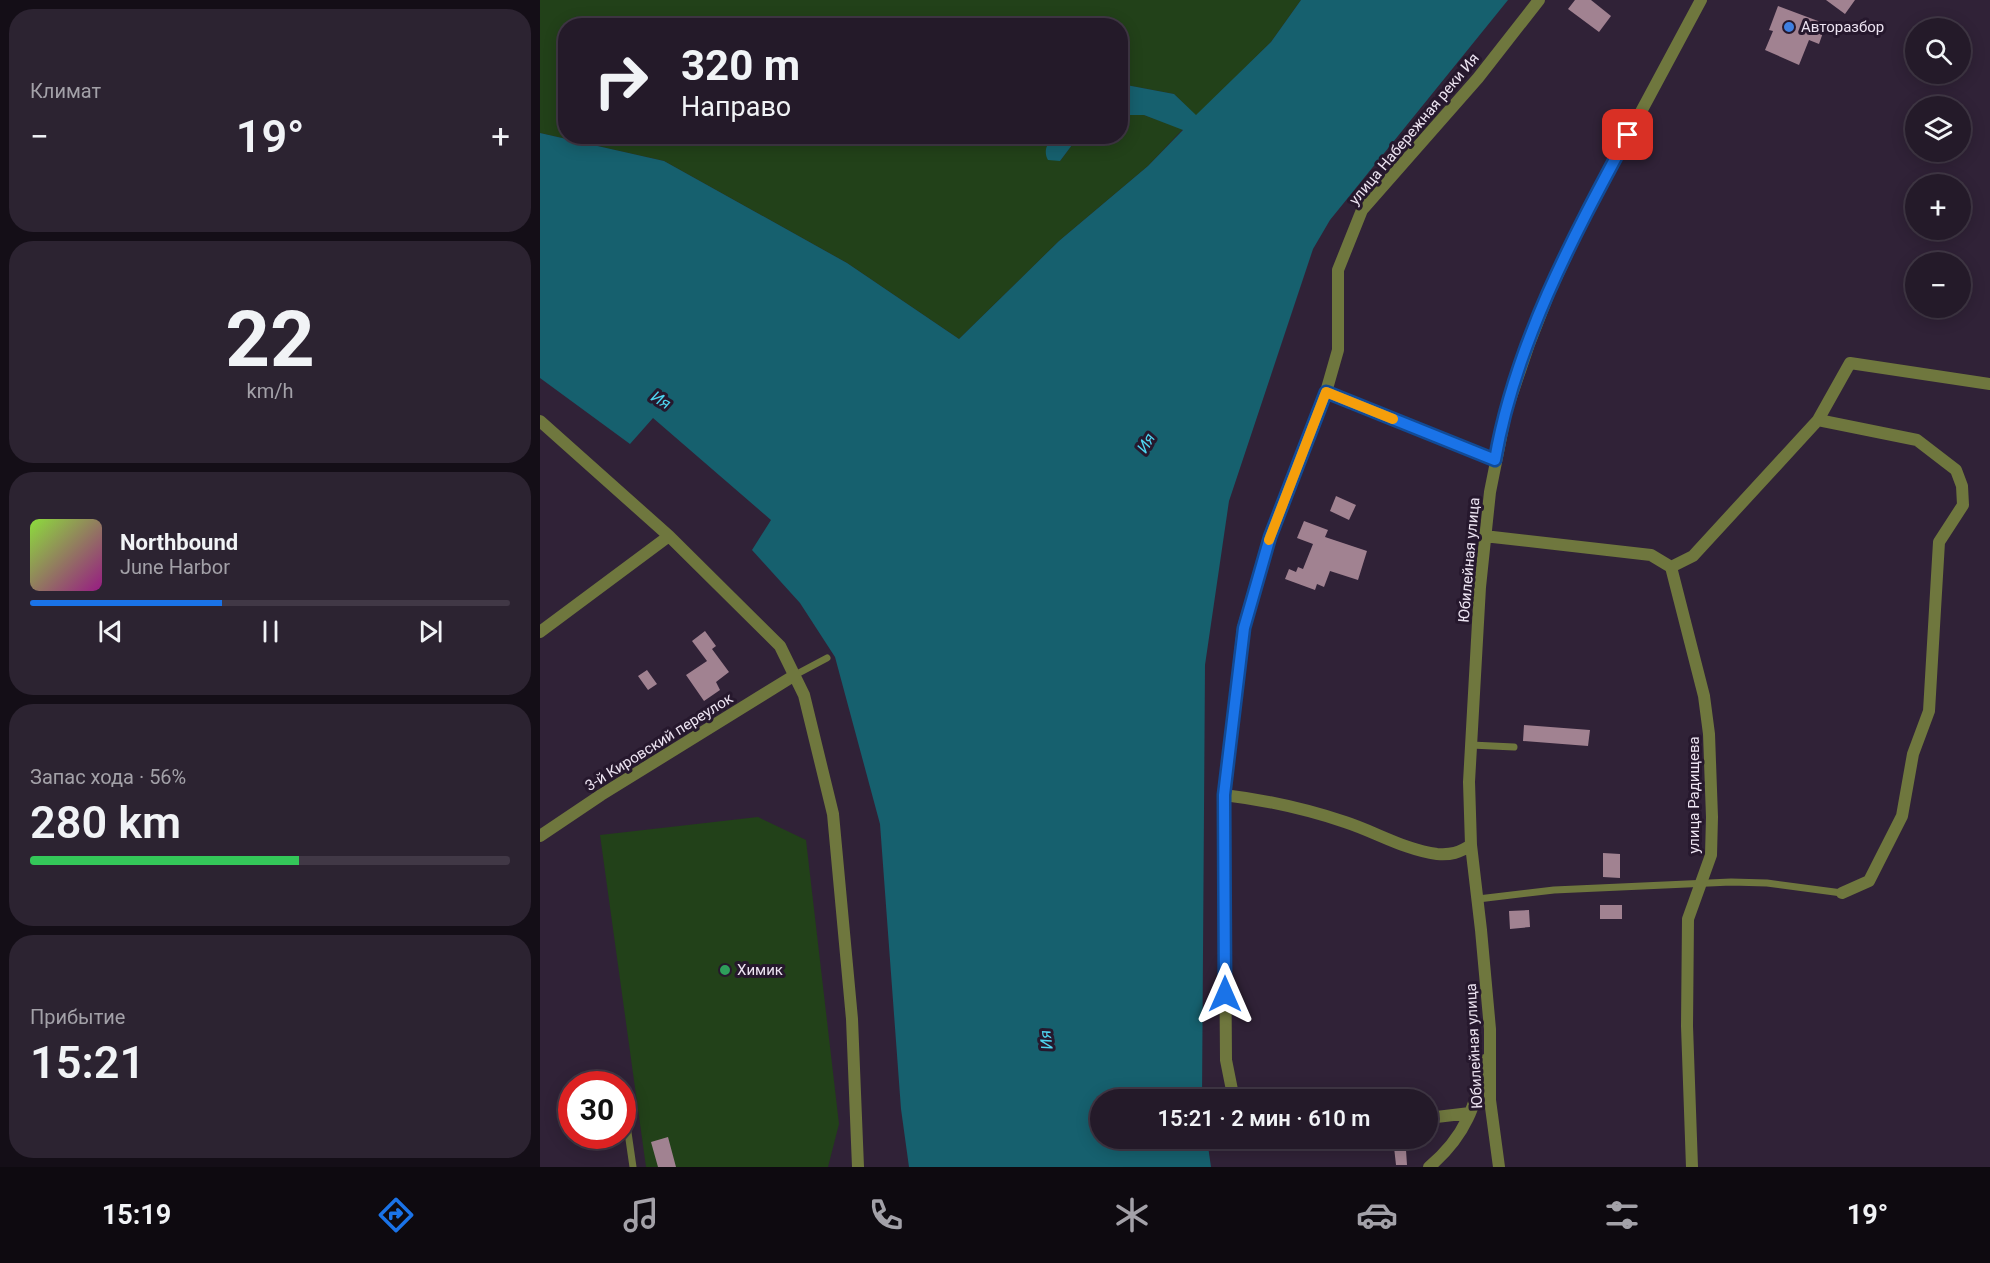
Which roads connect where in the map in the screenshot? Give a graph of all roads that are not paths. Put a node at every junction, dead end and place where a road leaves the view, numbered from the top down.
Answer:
1 (1539, 0) edge
2 (1701, 0) edge
3 (1990, 384) edge
4 (1326, 392) junction
5 (1818, 420) junction
6 (540, 421) edge
7 (1495, 460) junction
8 (669, 536) junction
9 (1484, 536) junction
10 (1671, 567) junction
11 (540, 632) edge
12 (827, 658) dead end
13 (795, 675) junction
14 (1471, 745) junction
15 (1514, 747) dead end
16 (1224, 795) junction
17 (540, 836) edge
18 (1471, 845) junction
19 (1701, 883) junction
20 (1842, 893) joint
21 (1478, 899) junction
22 (1490, 1029) junction
23 (1232, 1089) edge
24 (1470, 1113) junction
25 (1438, 1117) edge
26 (630, 1149) edge
27 (633, 1167) edge
28 (858, 1167) edge
29 (1429, 1167) edge
30 (1499, 1167) edge
31 (1692, 1167) edge

1 - 4 street, улица Набережная реки Ия
2 - 7 street, Юбилейная улица
3 - 5 street
4 - 7 street
4 - 16 street, улица Набережная реки Ия
5 - 10 street
5 - 20 street
6 - 8 street
7 - 9 street, Юбилейная улица
8 - 11 street
8 - 13 street
9 - 10 street
9 - 14 street, Юбилейная улица
10 - 19 street, улица Радищева
12 - 13 lane
13 - 17 street, 3-й Кировский переулок
13 - 28 street
14 - 15 lane
14 - 18 street, Юбилейная улица
16 - 18 street
16 - 23 street, улица Набережная реки Ия
18 - 21 street, Юбилейная улица
19 - 20 lane
19 - 21 lane
19 - 31 street, улица Радищева
21 - 22 street, Юбилейная улица
22 - 24 street
22 - 30 street, Юбилейная улица
24 - 25 street
24 - 29 street
26 - 27 lane

